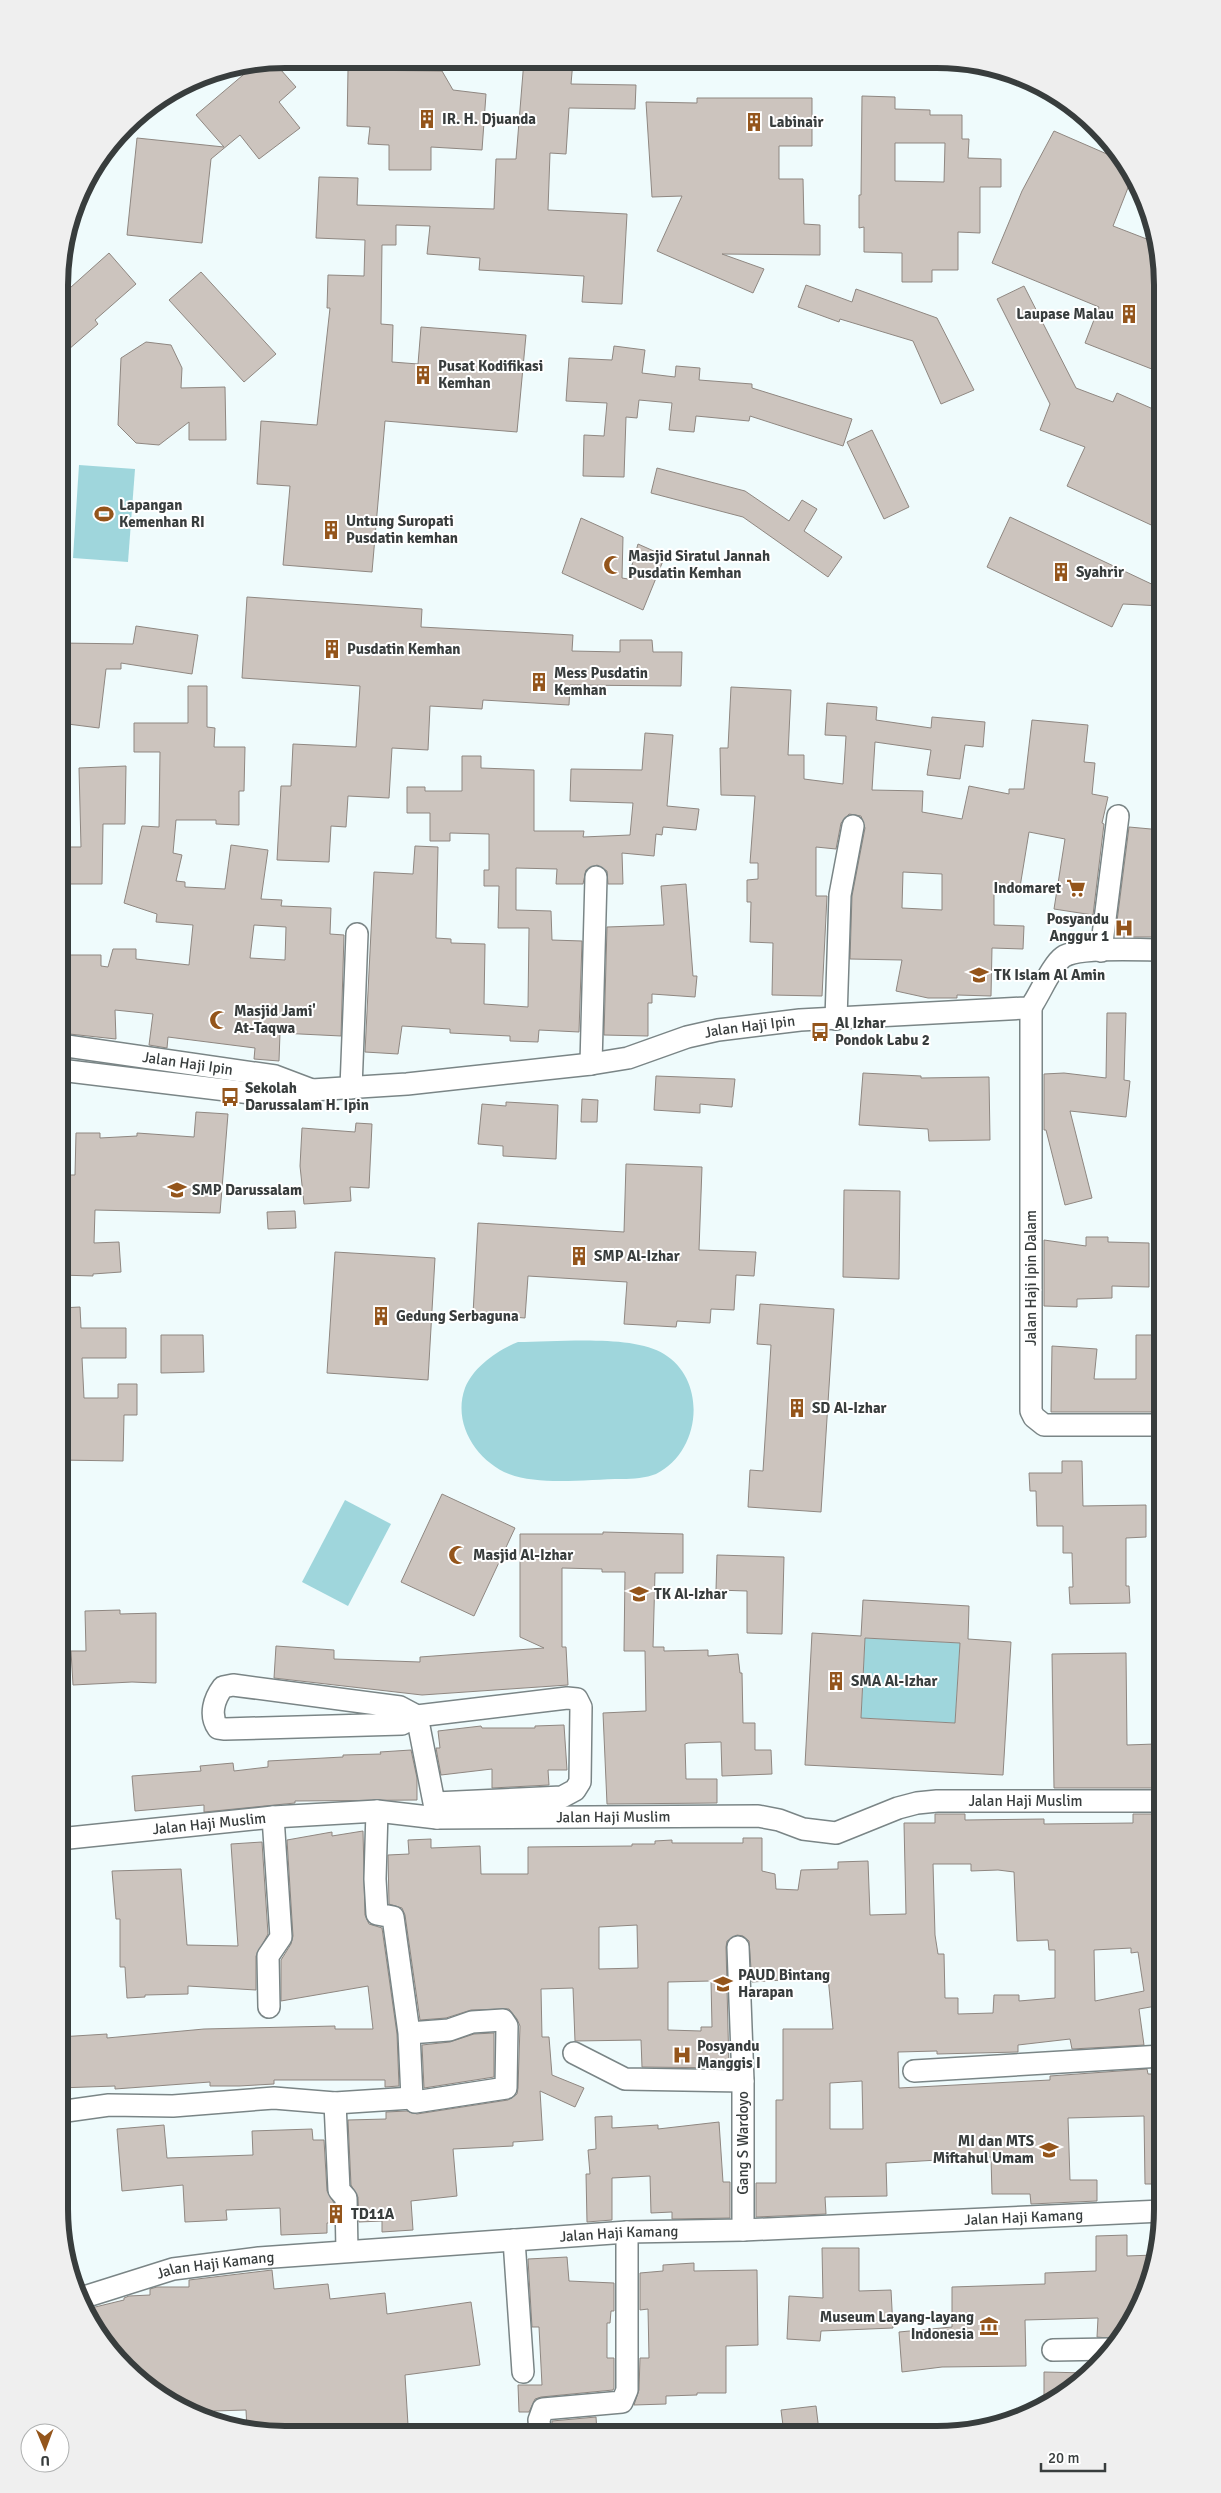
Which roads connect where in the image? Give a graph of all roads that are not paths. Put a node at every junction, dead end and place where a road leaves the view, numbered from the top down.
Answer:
1 (1118, 816) dead end
2 (853, 826) dead end
3 (596, 876) dead end
4 (357, 934) dead end
5 (1101, 950) junction
6 (1154, 950) edge
7 (1031, 1007) junction
8 (836, 1019) junction
9 (68, 1046) edge
10 (100, 1051) junction
11 (591, 1064) junction
12 (68, 1071) edge
13 (94, 1073) junction
14 (351, 1088) junction
15 (312, 1090) junction
16 (1154, 1425) edge
17 (417, 1716) junction
18 (1154, 1801) edge
19 (376, 1811) junction
20 (436, 1811) junction
21 (272, 1817) junction
22 (68, 1838) edge
23 (738, 1947) dead end
24 (269, 2007) dead end
25 (409, 2033) junction
26 (574, 2053) dead end
27 (1154, 2056) edge
28 (914, 2071) dead end
29 (743, 2081) junction
30 (412, 2098) junction
31 (335, 2103) junction
32 (68, 2111) edge
33 (1154, 2211) edge
34 (743, 2230) junction
35 (628, 2232) junction
36 (514, 2240) junction
37 (347, 2251) junction
38 (86, 2296) edge
39 (1102, 2349) edge
40 (1053, 2350) dead end
41 (523, 2372) dead end
42 (540, 2426) edge

1 - 5 street
2 - 8 street
3 - 11 street
4 - 14 street
5 - 6 street
5 - 7 street
7 - 8 street, Jalan Haji Ipin
7 - 16 street, Jalan Haji Ipin Dalam
8 - 11 street, Jalan Haji Ipin
9 - 10 street, Jalan Haji Ipin
10 - 13 street
10 - 15 street, Jalan Haji Ipin
11 - 14 street, Jalan Haji Ipin
12 - 13 street, Jalan Haji Ipin
13 - 15 street, Jalan Haji Ipin
14 - 15 street, Jalan Haji Ipin
17 - 17 street
17 - 20 street
17 - 20 street
18 - 20 street, Jalan Haji Muslim
19 - 20 street, Jalan Haji Muslim
19 - 21 street, Jalan Haji Muslim
19 - 25 street
21 - 22 street, Jalan Haji Muslim
21 - 24 street
23 - 29 street
25 - 30 street
25 - 30 street
26 - 29 street, Gang S Wardoyo
27 - 28 street
29 - 34 street, Gang S Wardoyo
30 - 31 street
31 - 32 street
31 - 37 street
33 - 34 street, Jalan Haji Kamang
34 - 35 street, Jalan Haji Kamang
35 - 36 street, Jalan Haji Kamang
35 - 42 street
36 - 37 street, Jalan Haji Kamang
36 - 41 street
37 - 38 street, Jalan Haji Kamang
39 - 40 street

